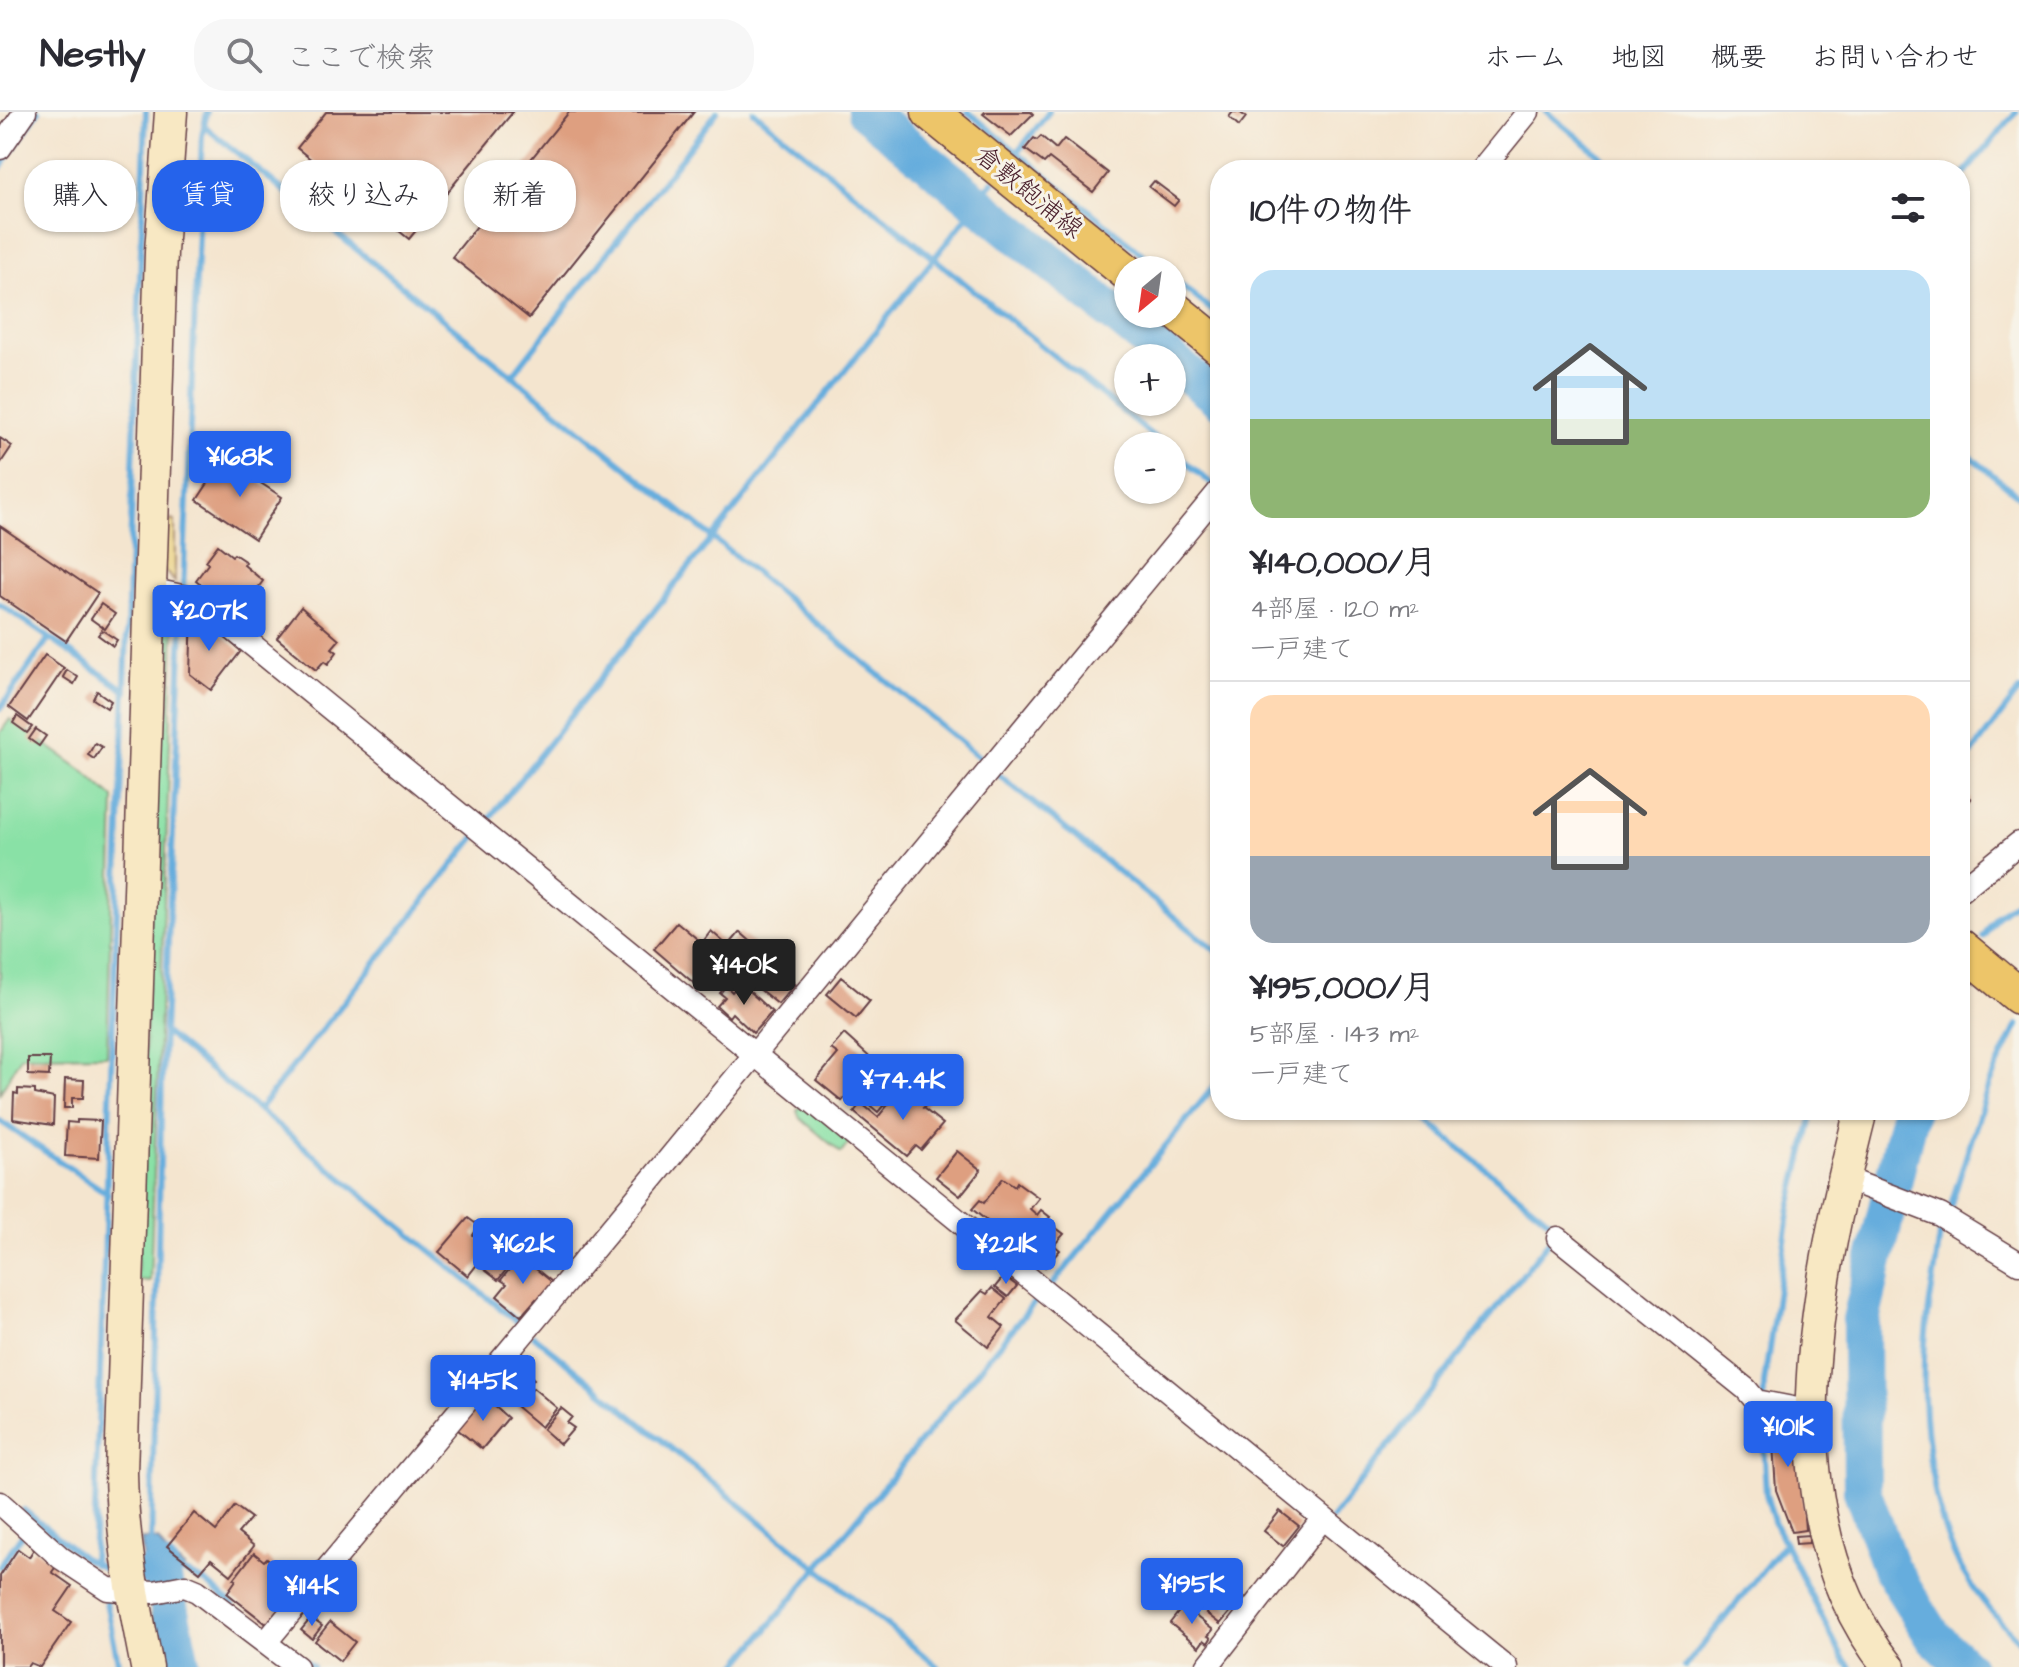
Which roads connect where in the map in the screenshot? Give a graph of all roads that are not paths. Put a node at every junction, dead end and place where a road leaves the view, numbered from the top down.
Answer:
1 (25, 112) edge
2 (171, 112) edge
3 (930, 112) edge
4 (1528, 112) edge
5 (0, 148) edge
6 (1489, 160) edge
7 (1114, 262) edge
8 (1186, 319) edge
9 (1210, 339) edge
10 (1210, 502) edge
11 (172, 594) junction
12 (2019, 843) edge
13 (1970, 883) edge
14 (1970, 955) edge
15 (2019, 996) edge
16 (754, 1055) junction
17 (1858, 1120) edge
18 (1844, 1178) junction
19 (1558, 1238) dead end
20 (2019, 1263) edge
21 (1813, 1412) junction
22 (0, 1503) edge
23 (1323, 1518) junction
24 (133, 1588) junction
25 (266, 1642) junction
26 (147, 1667) edge
27 (297, 1667) edge
28 (1207, 1667) edge
29 (1506, 1667) edge
30 (1889, 1667) edge

1 - 5 street
2 - 11 street
3 - 7 main road, 倉敷飽浦線
4 - 6 street
8 - 9 main road
10 - 16 street
11 - 16 street
11 - 24 street
12 - 13 street
14 - 15 main road
16 - 23 street
16 - 25 street
17 - 18 street
18 - 20 street
18 - 21 street
19 - 21 street
21 - 30 street
22 - 24 street
23 - 28 street
23 - 29 street
24 - 25 street
24 - 26 street
25 - 27 street

